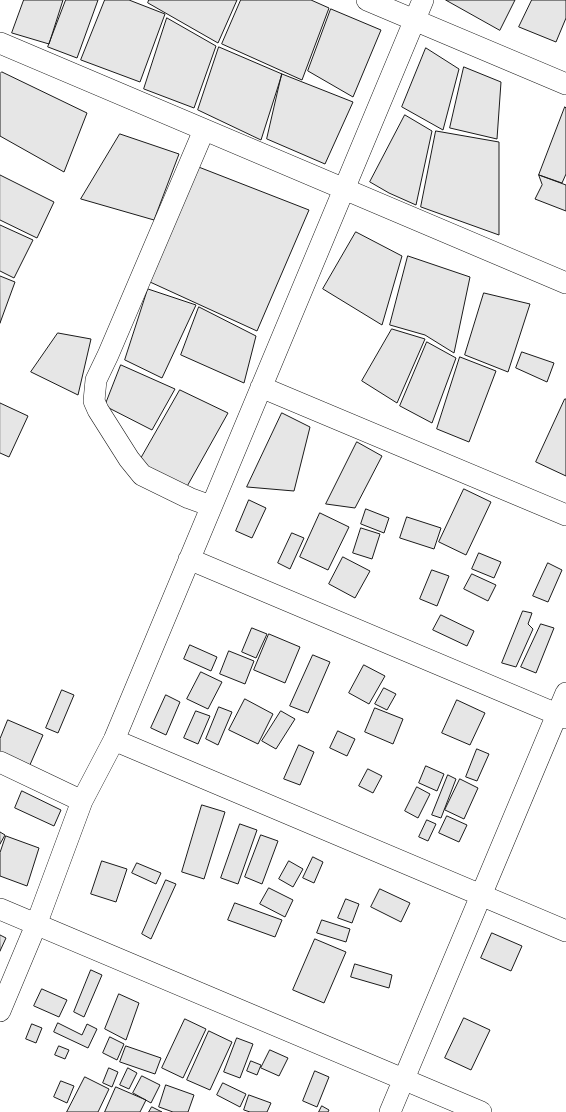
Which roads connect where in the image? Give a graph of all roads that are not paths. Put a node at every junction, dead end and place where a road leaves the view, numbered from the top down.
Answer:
1 (367, 0) edge
2 (423, 0) edge
3 (415, 20) junction
4 (0, 44) edge
5 (566, 84) edge
6 (204, 130) junction
7 (344, 189) junction
8 (566, 283) edge
9 (261, 387) junction
10 (211, 506) junction
11 (566, 515) edge
12 (189, 559) junction
13 (566, 693) edge
14 (562, 716) edge
15 (114, 740) junction
16 (0, 762) edge
17 (82, 802) junction
18 (481, 895) junction
19 (0, 909) edge
20 (36, 925) junction
21 (566, 931) edge
22 (0, 1011) edge
23 (404, 1080) junction
24 (390, 1112) edge
25 (481, 1112) edge

1 - 3 street
2 - 3 street
3 - 5 street
3 - 7 street
4 - 6 street
6 - 7 street
6 - 10 street
7 - 8 street
7 - 9 street
9 - 10 street
9 - 11 street
10 - 12 street
12 - 14 street
12 - 15 street
13 - 14 street
14 - 18 street
15 - 17 street
15 - 18 street
16 - 17 street
17 - 20 street
18 - 21 street
18 - 23 street
19 - 20 street
20 - 22 street
20 - 23 street
23 - 24 street
23 - 25 street

